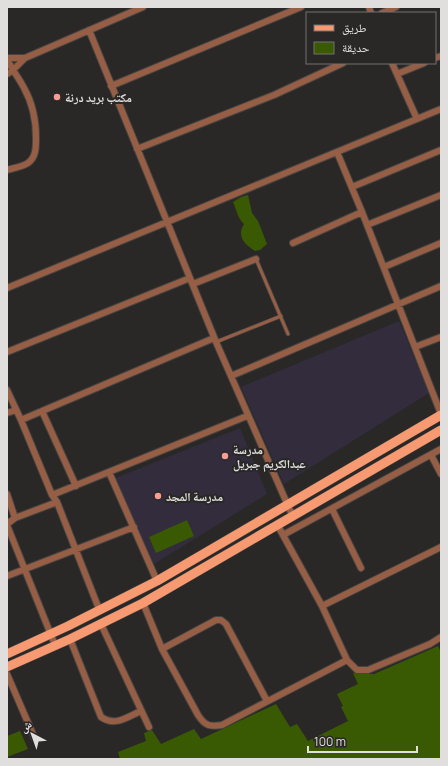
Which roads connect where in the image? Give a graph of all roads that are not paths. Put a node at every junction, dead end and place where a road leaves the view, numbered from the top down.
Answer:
1 (143, 7) edge
2 (300, 7) edge
3 (396, 7) edge
4 (384, 12) edge
5 (89, 30) junction
6 (7, 58) edge
7 (25, 58) junction
8 (341, 64) edge
9 (392, 64) edge
10 (422, 64) edge
11 (10, 73) edge
12 (397, 74) junction
13 (111, 86) junction
14 (441, 109) edge
15 (417, 119) junction
16 (137, 149) junction
17 (441, 150) edge
18 (337, 152) junction
19 (7, 170) edge
20 (352, 187) junction
21 (441, 195) edge
22 (362, 212) junction
23 (168, 222) junction
24 (367, 225) junction
25 (293, 243) dead end
26 (441, 243) edge
27 (256, 259) joint
28 (384, 267) junction
29 (192, 281) junction
30 (441, 286) edge
31 (7, 288) edge
32 (398, 305) junction
33 (281, 316) junction
34 (288, 334) dead end
35 (441, 337) edge
36 (215, 340) junction
37 (415, 347) junction
38 (7, 352) edge
39 (231, 376) junction
40 (7, 390) edge
41 (16, 410) junction
42 (42, 411) junction
43 (7, 413) edge
44 (441, 414) edge
45 (247, 416) junction
46 (21, 420) junction
47 (441, 430) edge
48 (441, 450) edge
49 (431, 455) junction
50 (109, 472) junction
51 (441, 474) edge
52 (76, 486) junction
53 (7, 494) edge
54 (52, 495) junction
55 (56, 502) junction
56 (287, 506) junction
57 (332, 509) junction
58 (293, 517) junction
59 (15, 518) junction
60 (7, 525) edge
61 (134, 526) junction
62 (278, 526) junction
63 (283, 535) junction
64 (441, 547) edge
65 (76, 549) junction
66 (25, 568) junction
67 (361, 568) dead end
68 (7, 576) edge
69 (157, 581) junction
70 (144, 603) junction
71 (322, 606) junction
72 (99, 610) junction
73 (101, 624) junction
74 (50, 634) junction
75 (441, 637) edge
76 (70, 639) junction
77 (54, 645) junction
78 (162, 649) junction
79 (8, 651) edge
80 (347, 660) junction
81 (7, 667) edge
82 (7, 674) edge
83 (267, 701) junction
84 (141, 710) junction
85 (149, 726) dead end
86 (35, 739) dead end

1 - 5 street
2 - 13 street
3 - 4 street
5 - 7 street
5 - 13 street
6 - 7 street
6 - 11 street
7 - 11 street
8 - 16 street
9 - 12 street
10 - 12 street
11 - 19 street
12 - 15 street
13 - 16 street
14 - 15 street
15 - 18 street
16 - 23 street
17 - 20 street
18 - 20 street
18 - 23 street
20 - 22 street
21 - 24 street
22 - 24 street
22 - 25 street
23 - 29 street
23 - 31 street
24 - 28 street
26 - 28 street
27 - 29 street
27 - 33 lane
28 - 32 street
29 - 36 street
29 - 38 street
30 - 32 street
32 - 37 street
32 - 39 street
33 - 34 lane
33 - 36 lane
35 - 37 street
36 - 39 street
36 - 42 street
37 - 44 street
39 - 45 street
40 - 41 street
41 - 43 street
41 - 46 street
42 - 46 street
42 - 52 street
44 - 56 main road
45 - 50 street
45 - 56 street
46 - 54 street
47 - 58 main road
48 - 49 street
49 - 51 street
49 - 57 street
50 - 52 street
50 - 61 street
52 - 54 street
53 - 59 street
54 - 55 street
55 - 59 street
55 - 65 street
56 - 58 street
56 - 69 main road
57 - 63 street
57 - 67 street
58 - 62 main road
59 - 60 street
60 - 66 street
61 - 65 street
61 - 69 street
62 - 63 street
62 - 70 main road
63 - 71 street
64 - 71 street
65 - 66 street
65 - 72 street
66 - 68 street
66 - 74 street
69 - 72 main road
70 - 73 main road
70 - 78 street
71 - 80 street
72 - 74 main road
73 - 76 main road
73 - 84 street
74 - 77 street
74 - 79 main road
75 - 80 street
76 - 77 main road
76 - 84 street
77 - 81 main road
78 - 83 street
78 - 83 street
80 - 83 street
82 - 86 street
84 - 85 street

